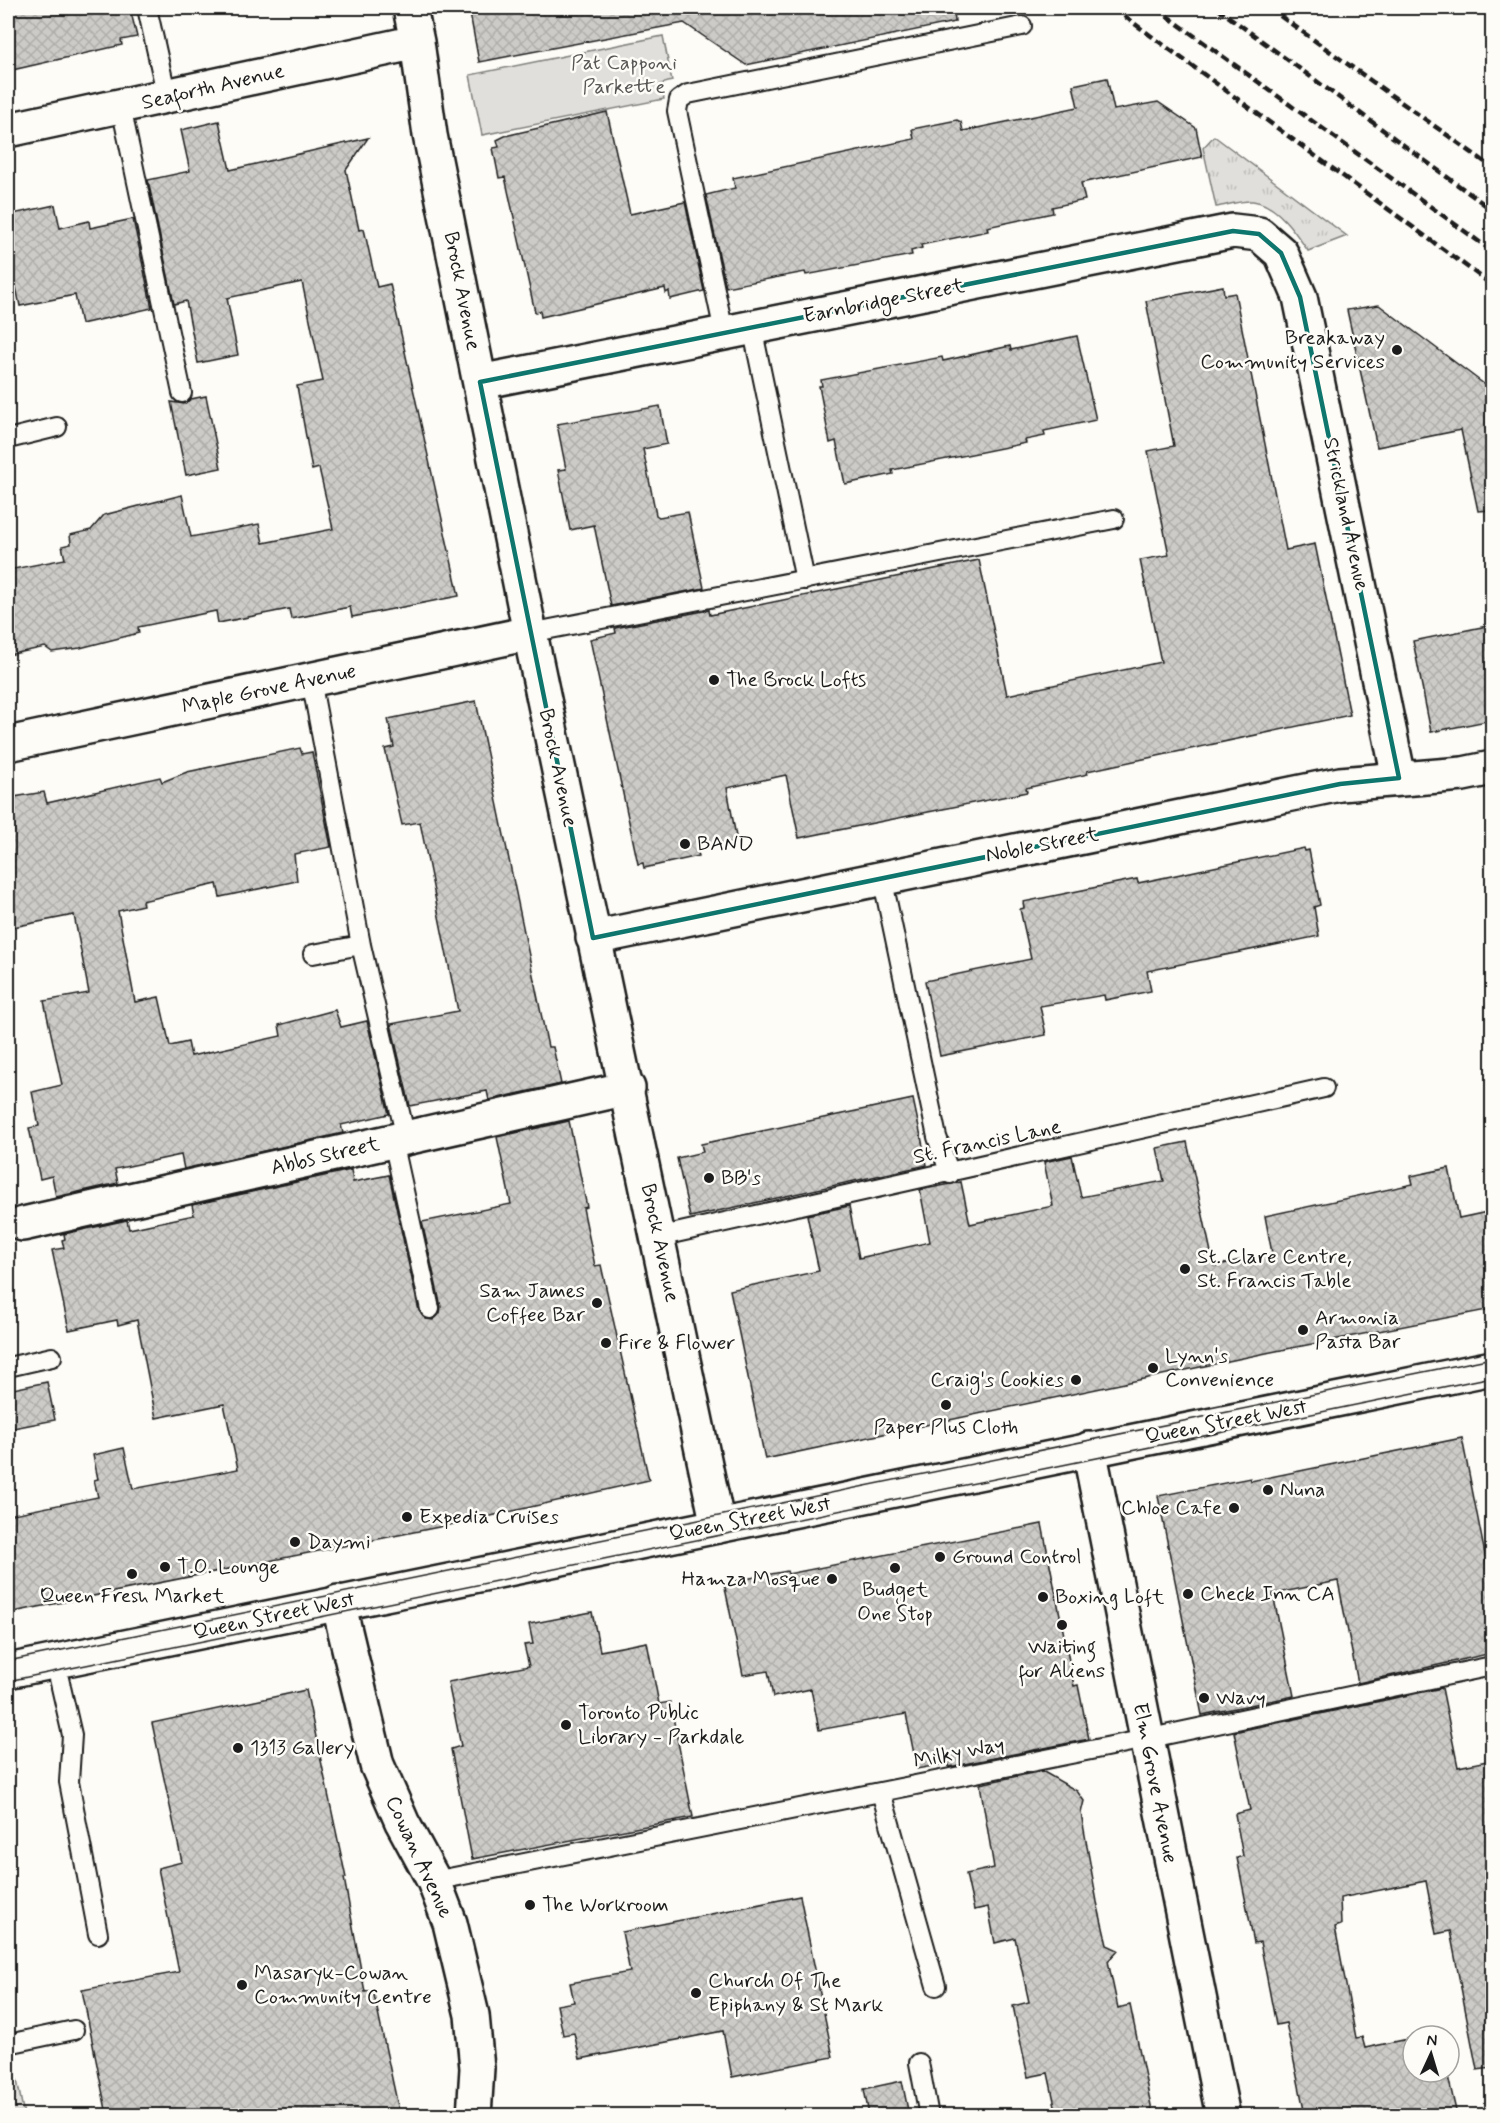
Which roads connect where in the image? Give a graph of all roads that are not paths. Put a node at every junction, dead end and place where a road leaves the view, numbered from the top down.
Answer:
1 (147, 8) edge
2 (410, 8) edge
3 (1022, 26) dead end
4 (417, 42) junction
5 (167, 97) junction
6 (121, 107) junction
7 (8, 130) edge
8 (1281, 253) joint
9 (738, 329) junction
10 (480, 382) junction
11 (182, 393) dead end
12 (57, 427) dead end
13 (8, 439) edge
14 (1114, 519) dead end
15 (805, 579) junction
16 (530, 633) junction
17 (311, 680) junction
18 (8, 744) edge
19 (1492, 768) edge
20 (1399, 778) junction
21 (882, 877) junction
22 (593, 938) junction
23 (361, 945) junction
24 (313, 954) dead end
25 (628, 1088) junction
26 (1324, 1088) dead end
27 (399, 1140) junction
28 (950, 1174) junction
29 (23, 1224) dead end
30 (658, 1237) junction
31 (430, 1309) dead end
32 (52, 1357) dead end
33 (8, 1366) edge
34 (1492, 1368) edge
35 (1089, 1449) junction
36 (718, 1526) junction
37 (338, 1602) junction
38 (55, 1661) junction
39 (1492, 1666) edge
40 (8, 1671) edge
41 (1146, 1739) junction
42 (881, 1792) junction
43 (434, 1881) junction
44 (98, 1934) dead end
45 (936, 1986) dead end
46 (74, 2030) dead end
47 (8, 2043) edge
48 (919, 2063) dead end
49 (474, 2115) edge
50 (929, 2115) edge
51 (1223, 2115) edge

1 - 5 lane
2 - 4 street, Brock Avenue
3 - 9 lane
4 - 5 street, Seaforth Avenue
4 - 10 street, Brock Avenue
5 - 6 street, Seaforth Avenue
6 - 7 street, Seaforth Avenue
6 - 11 lane
8 - 9 street, Earnbridge Street
8 - 20 street, Strickland Avenue
9 - 10 street, Earnbridge Street
9 - 15 lane
10 - 16 street, Brock Avenue
12 - 13 lane
14 - 15 lane
15 - 16 lane
16 - 17 street, Maple Grove Avenue
16 - 22 street, Brock Avenue
17 - 18 street, Maple Grove Avenue
17 - 23 lane
19 - 20 street, Noble Street
20 - 21 street, Noble Street
21 - 22 street, Noble Street
21 - 28 lane
22 - 25 street, Brock Avenue
23 - 24 lane
23 - 27 lane
25 - 27 street, Abbs Street
25 - 30 street, Brock Avenue
26 - 28 lane, St. Francis Lane
27 - 29 street, Abbs Street
27 - 31 lane
28 - 30 lane, St. Francis Lane
30 - 36 street, Brock Avenue
32 - 33 lane
34 - 35 street, Queen Street West
35 - 36 street, Queen Street West
35 - 41 street, Elm Grove Avenue
36 - 37 street, Queen Street West
37 - 38 street, Queen Street West
37 - 43 street, Cowan Avenue
38 - 40 street, Queen Street West
38 - 44 lane
39 - 41 lane, Milky Way
41 - 42 lane, Milky Way
41 - 51 street, Elm Grove Avenue
42 - 43 lane, Milky Way
42 - 45 lane
43 - 49 street, Cowan Avenue
46 - 47 lane
48 - 50 lane

